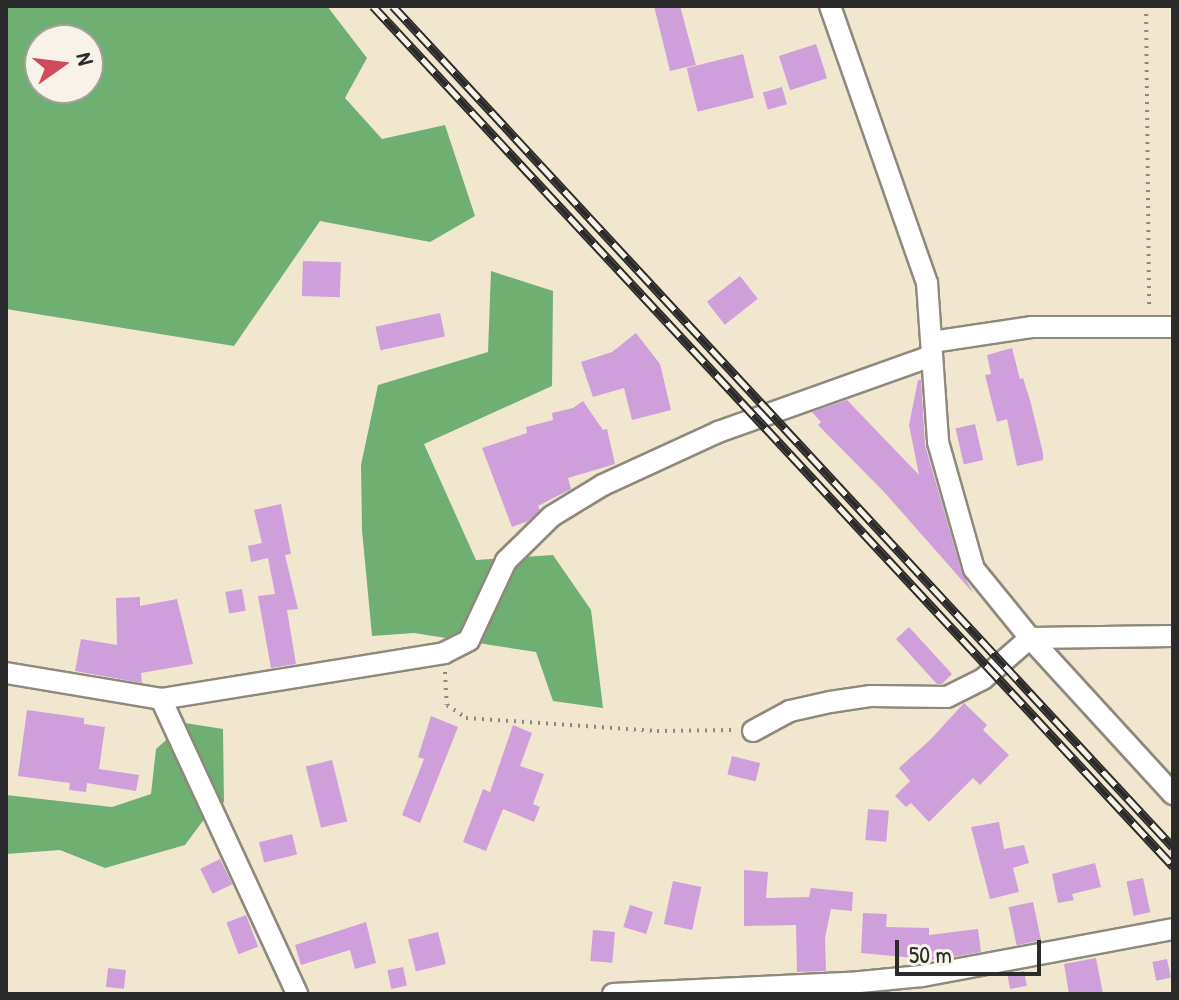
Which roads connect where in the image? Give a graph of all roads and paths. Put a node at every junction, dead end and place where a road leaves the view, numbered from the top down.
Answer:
1 (830, 6) edge
2 (1146, 6) edge
3 (1149, 327) junction
4 (1173, 327) edge
5 (932, 349) junction
6 (1173, 636) edge
7 (1030, 638) junction
8 (444, 653) junction
9 (6, 673) edge
10 (161, 699) junction
11 (753, 731) joint
12 (1173, 794) edge
13 (1173, 929) edge
14 (297, 994) edge
15 (613, 994) edge

1 - 5 street
2 - 3 path
3 - 4 street
3 - 5 street
5 - 7 street
5 - 8 street
6 - 7 street
7 - 11 street
7 - 12 street
8 - 10 street
8 - 11 path
9 - 10 street
10 - 14 street
13 - 15 street

